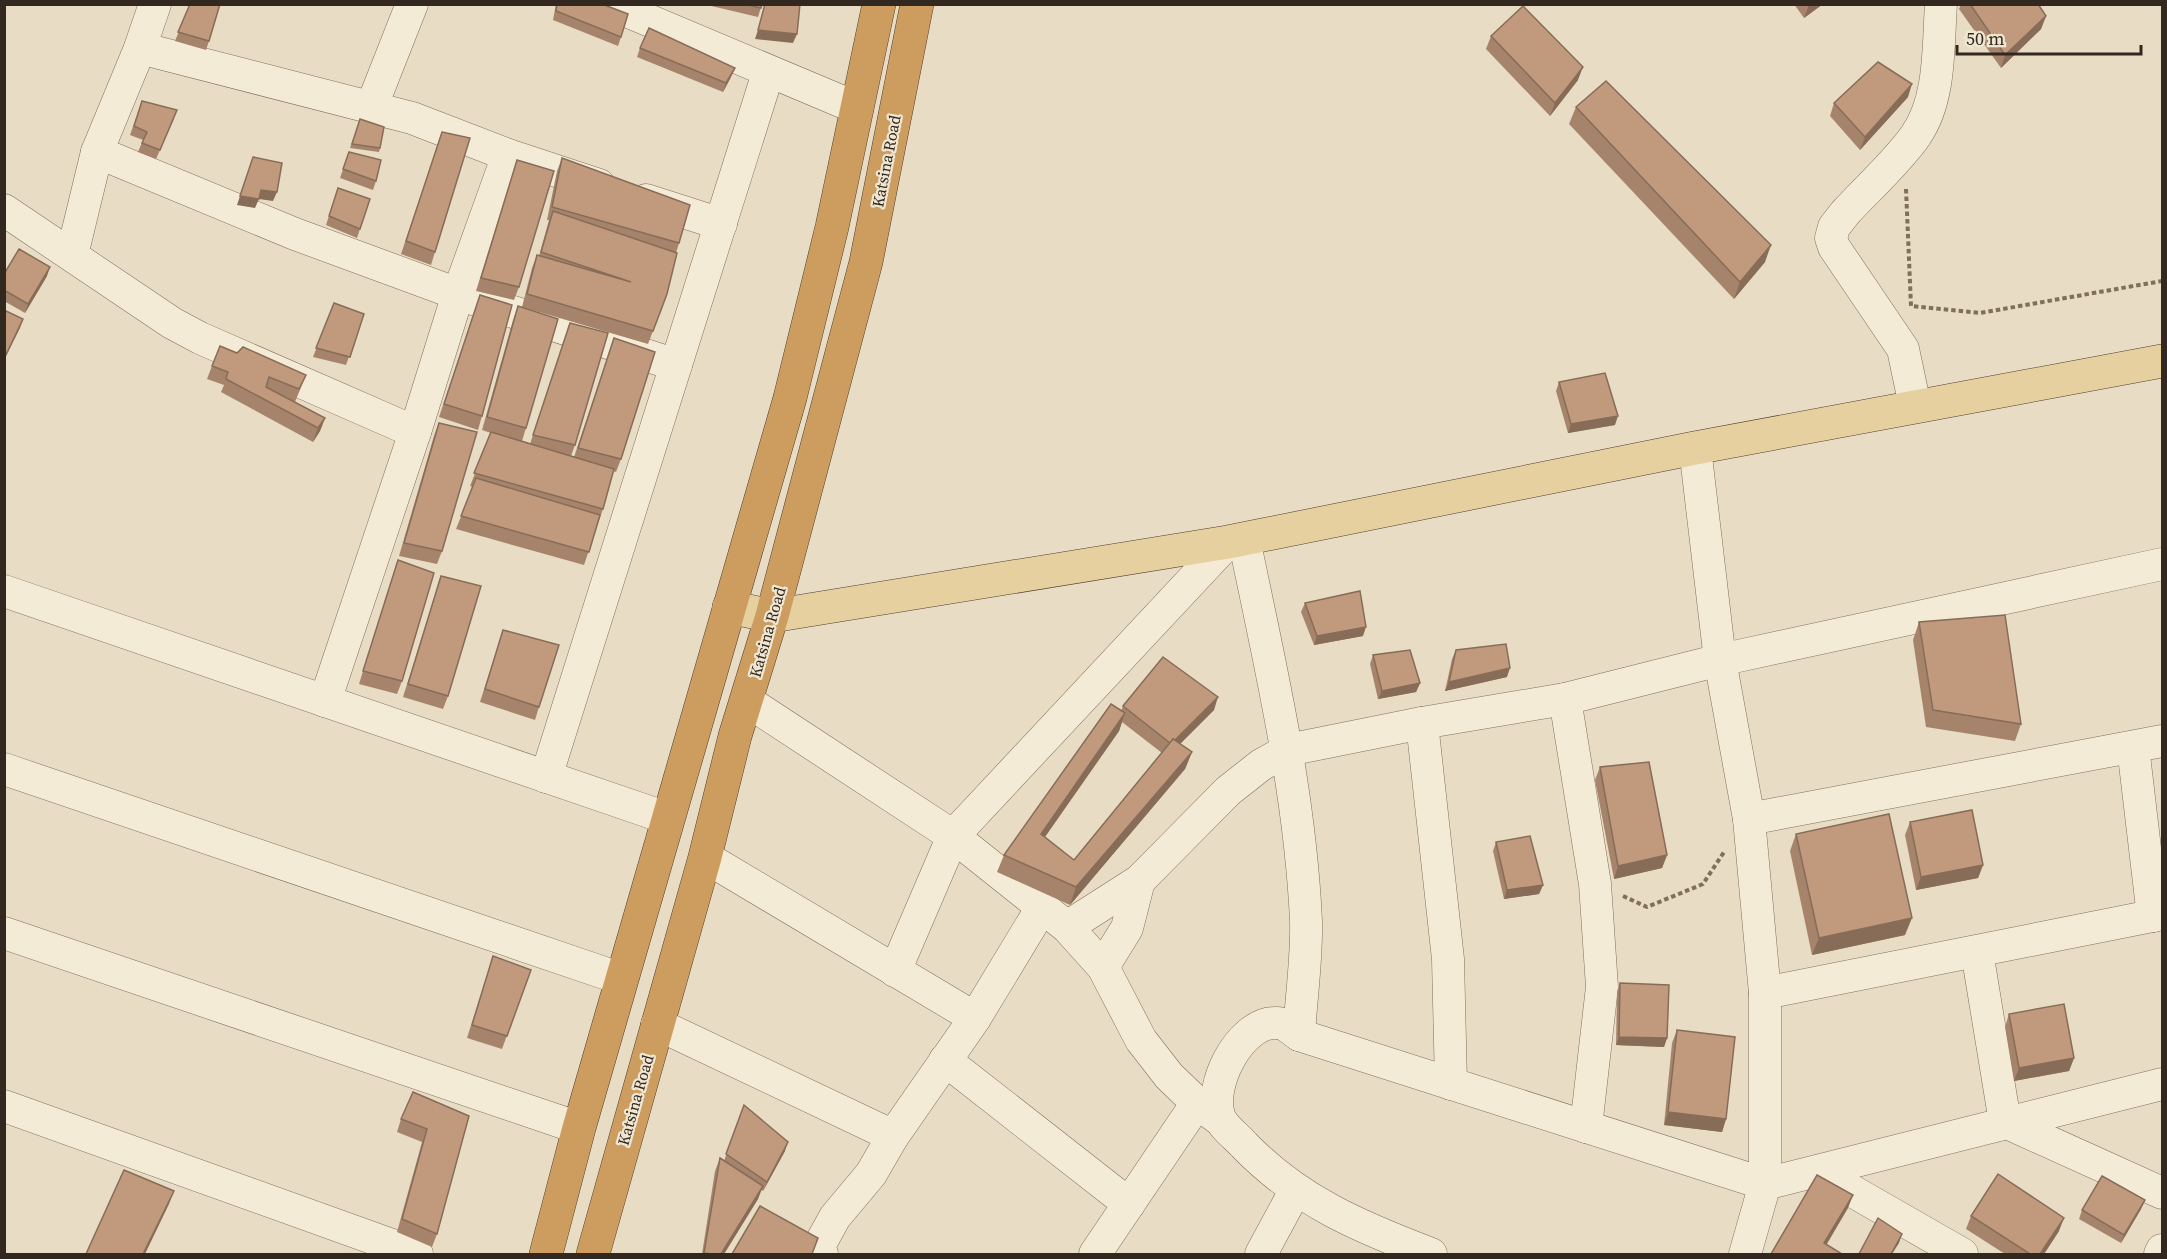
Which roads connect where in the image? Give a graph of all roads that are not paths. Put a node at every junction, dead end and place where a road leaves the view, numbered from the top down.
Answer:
1 (155, 4) edge
2 (412, 4) edge
3 (610, 4) edge
4 (879, 4) edge
5 (917, 4) edge
6 (1941, 4) edge
7 (140, 48) junction
8 (768, 73) junction
9 (371, 108) junction
10 (857, 108) junction
11 (97, 152) junction
12 (508, 155) junction
13 (4, 210) edge
14 (721, 224) junction
15 (72, 255) junction
16 (458, 294) junction
17 (2163, 361) edge
18 (676, 365) junction
19 (1915, 406) junction
20 (415, 432) junction
21 (1695, 448) junction
22 (1236, 540) junction
23 (2163, 564) edge
24 (4, 591) edge
25 (729, 607) junction
26 (772, 616) junction
27 (1720, 660) junction
28 (1565, 699) junction
29 (325, 701) junction
30 (747, 701) junction
31 (1422, 723) junction
32 (2148, 744) edge
33 (1288, 750) junction
34 (4, 769) edge
35 (546, 777) junction
36 (667, 818) junction
37 (1749, 819) junction
38 (953, 837) junction
39 (705, 857) junction
40 (1139, 881) junction
41 (1041, 909) junction
42 (2158, 915) edge
43 (1067, 927) junction
44 (4, 933) edge
45 (1977, 952) junction
46 (1103, 967) junction
47 (895, 970) junction
48 (622, 979) junction
49 (1765, 993) junction
50 (975, 1018) junction
51 (657, 1024) junction
52 (1299, 1035) junction
53 (945, 1060) junction
54 (1451, 1084) junction
55 (2163, 1084) edge
56 (4, 1106) edge
57 (1208, 1112) junction
58 (2005, 1122) junction
59 (1586, 1127) junction
60 (579, 1128) junction
61 (893, 1136) junction
62 (1819, 1172) junction
63 (1765, 1184) junction
64 (1295, 1191) junction
65 (2163, 1194) edge
66 (1129, 1204) junction
67 (2163, 1250) edge
68 (417, 1254) edge
69 (546, 1254) edge
70 (593, 1254) edge
71 (822, 1254) edge
72 (1095, 1254) edge
73 (1261, 1254) edge
74 (1431, 1254) edge
75 (1745, 1254) edge
76 (1962, 1254) edge
77 (2160, 1254) edge

1 - 7 street
2 - 9 street
3 - 8 street
4 - 10 highway
5 - 26 highway, Katsina Road
6 - 19 street
7 - 9 street
7 - 11 street
8 - 10 street
8 - 14 street
9 - 12 street
10 - 25 highway
11 - 15 street
11 - 16 street
12 - 14 street
12 - 16 street
13 - 15 street
14 - 18 street
15 - 20 street
16 - 18 street
16 - 20 street
17 - 19 main road
18 - 35 street
19 - 21 main road
20 - 29 street
21 - 22 main road
21 - 27 street
22 - 26 main road
22 - 33 street
22 - 38 street
23 - 27 street
24 - 29 street
25 - 26 main road
25 - 36 highway
26 - 30 highway, Katsina Road
27 - 28 street
27 - 37 street
28 - 31 street
28 - 59 street
29 - 35 street
30 - 38 street
30 - 39 highway, Katsina Road
31 - 33 street
31 - 54 street
32 - 37 street
32 - 42 street
33 - 40 street
33 - 52 street
34 - 48 street
35 - 36 street
36 - 48 highway
37 - 49 street
38 - 41 street
38 - 47 street
39 - 47 street
39 - 51 highway, Katsina Road
40 - 43 street
40 - 46 street
41 - 43 street
41 - 50 street
42 - 45 street
43 - 46 street
44 - 60 street
45 - 49 street
45 - 58 street
46 - 57 street
47 - 50 street
48 - 60 highway
49 - 63 street
50 - 53 street
51 - 61 street
51 - 70 highway, Katsina Road
52 - 54 street
52 - 57 street
53 - 61 street
53 - 66 street
54 - 59 street
55 - 58 street
56 - 68 street
57 - 64 street
57 - 66 street
58 - 62 street
58 - 65 street
59 - 63 street
60 - 69 highway
61 - 71 street
62 - 63 street
62 - 76 street
63 - 75 street
64 - 73 street
64 - 74 street
66 - 72 street
67 - 77 street

